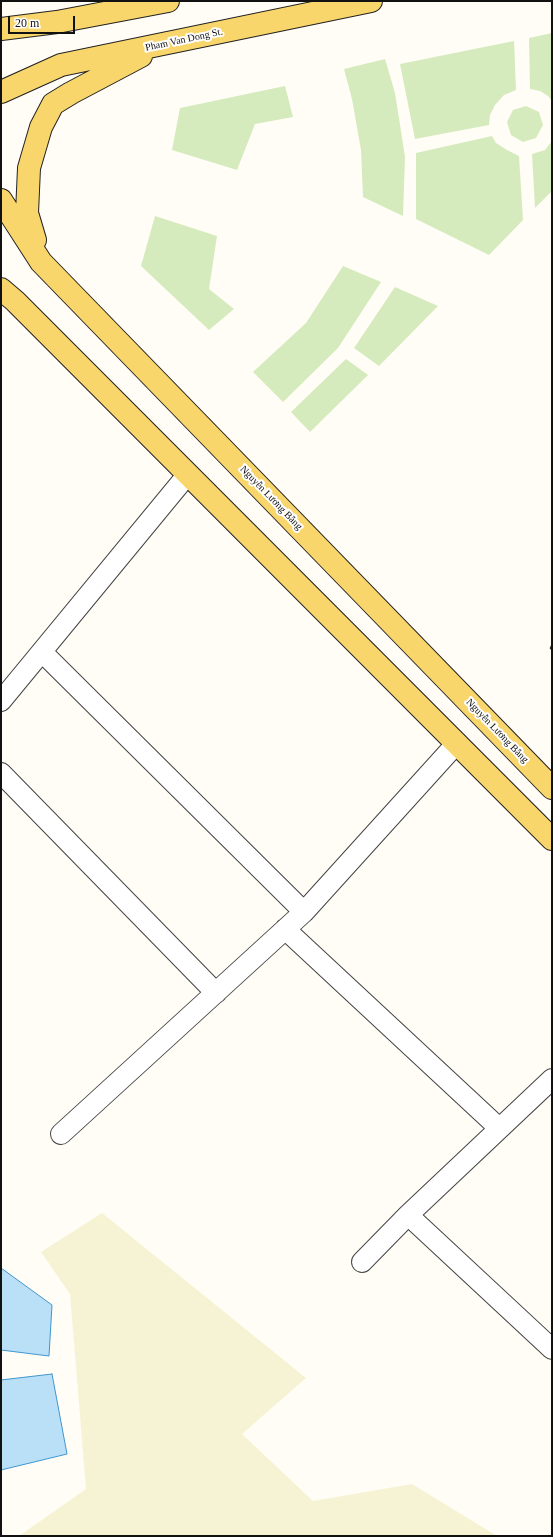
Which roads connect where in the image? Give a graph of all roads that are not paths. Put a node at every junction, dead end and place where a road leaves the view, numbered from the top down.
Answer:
1 (168, 1) edge
2 (371, 1) edge
3 (1, 29) edge
4 (167, 43) junction
5 (1, 92) edge
6 (1, 200) edge
7 (41, 262) junction
8 (1, 289) edge
9 (188, 474) junction
10 (42, 652) junction
11 (1, 701) edge
12 (457, 743) junction
13 (1, 774) edge
14 (552, 788) edge
15 (552, 839) edge
16 (304, 912) junction
17 (285, 929) junction
18 (216, 993) junction
19 (552, 1079) edge
20 (499, 1128) junction
21 (61, 1134) dead end
22 (408, 1215) junction
23 (362, 1262) dead end
24 (552, 1348) edge

1 - 3 main road
2 - 4 main road, Pham Van Dong St.
4 - 5 main road, Pham Van Dong St.
4 - 7 main road
6 - 7 main road, Nguyễn Lương Bằng
7 - 14 main road, Nguyễn Lương Bằng
8 - 9 main road
9 - 10 street
9 - 12 main road
10 - 11 street
10 - 16 street
12 - 15 main road
12 - 16 street
13 - 18 street
16 - 17 street
17 - 18 street
17 - 20 street
18 - 21 street
19 - 20 street
20 - 22 street
22 - 23 street
22 - 24 street

